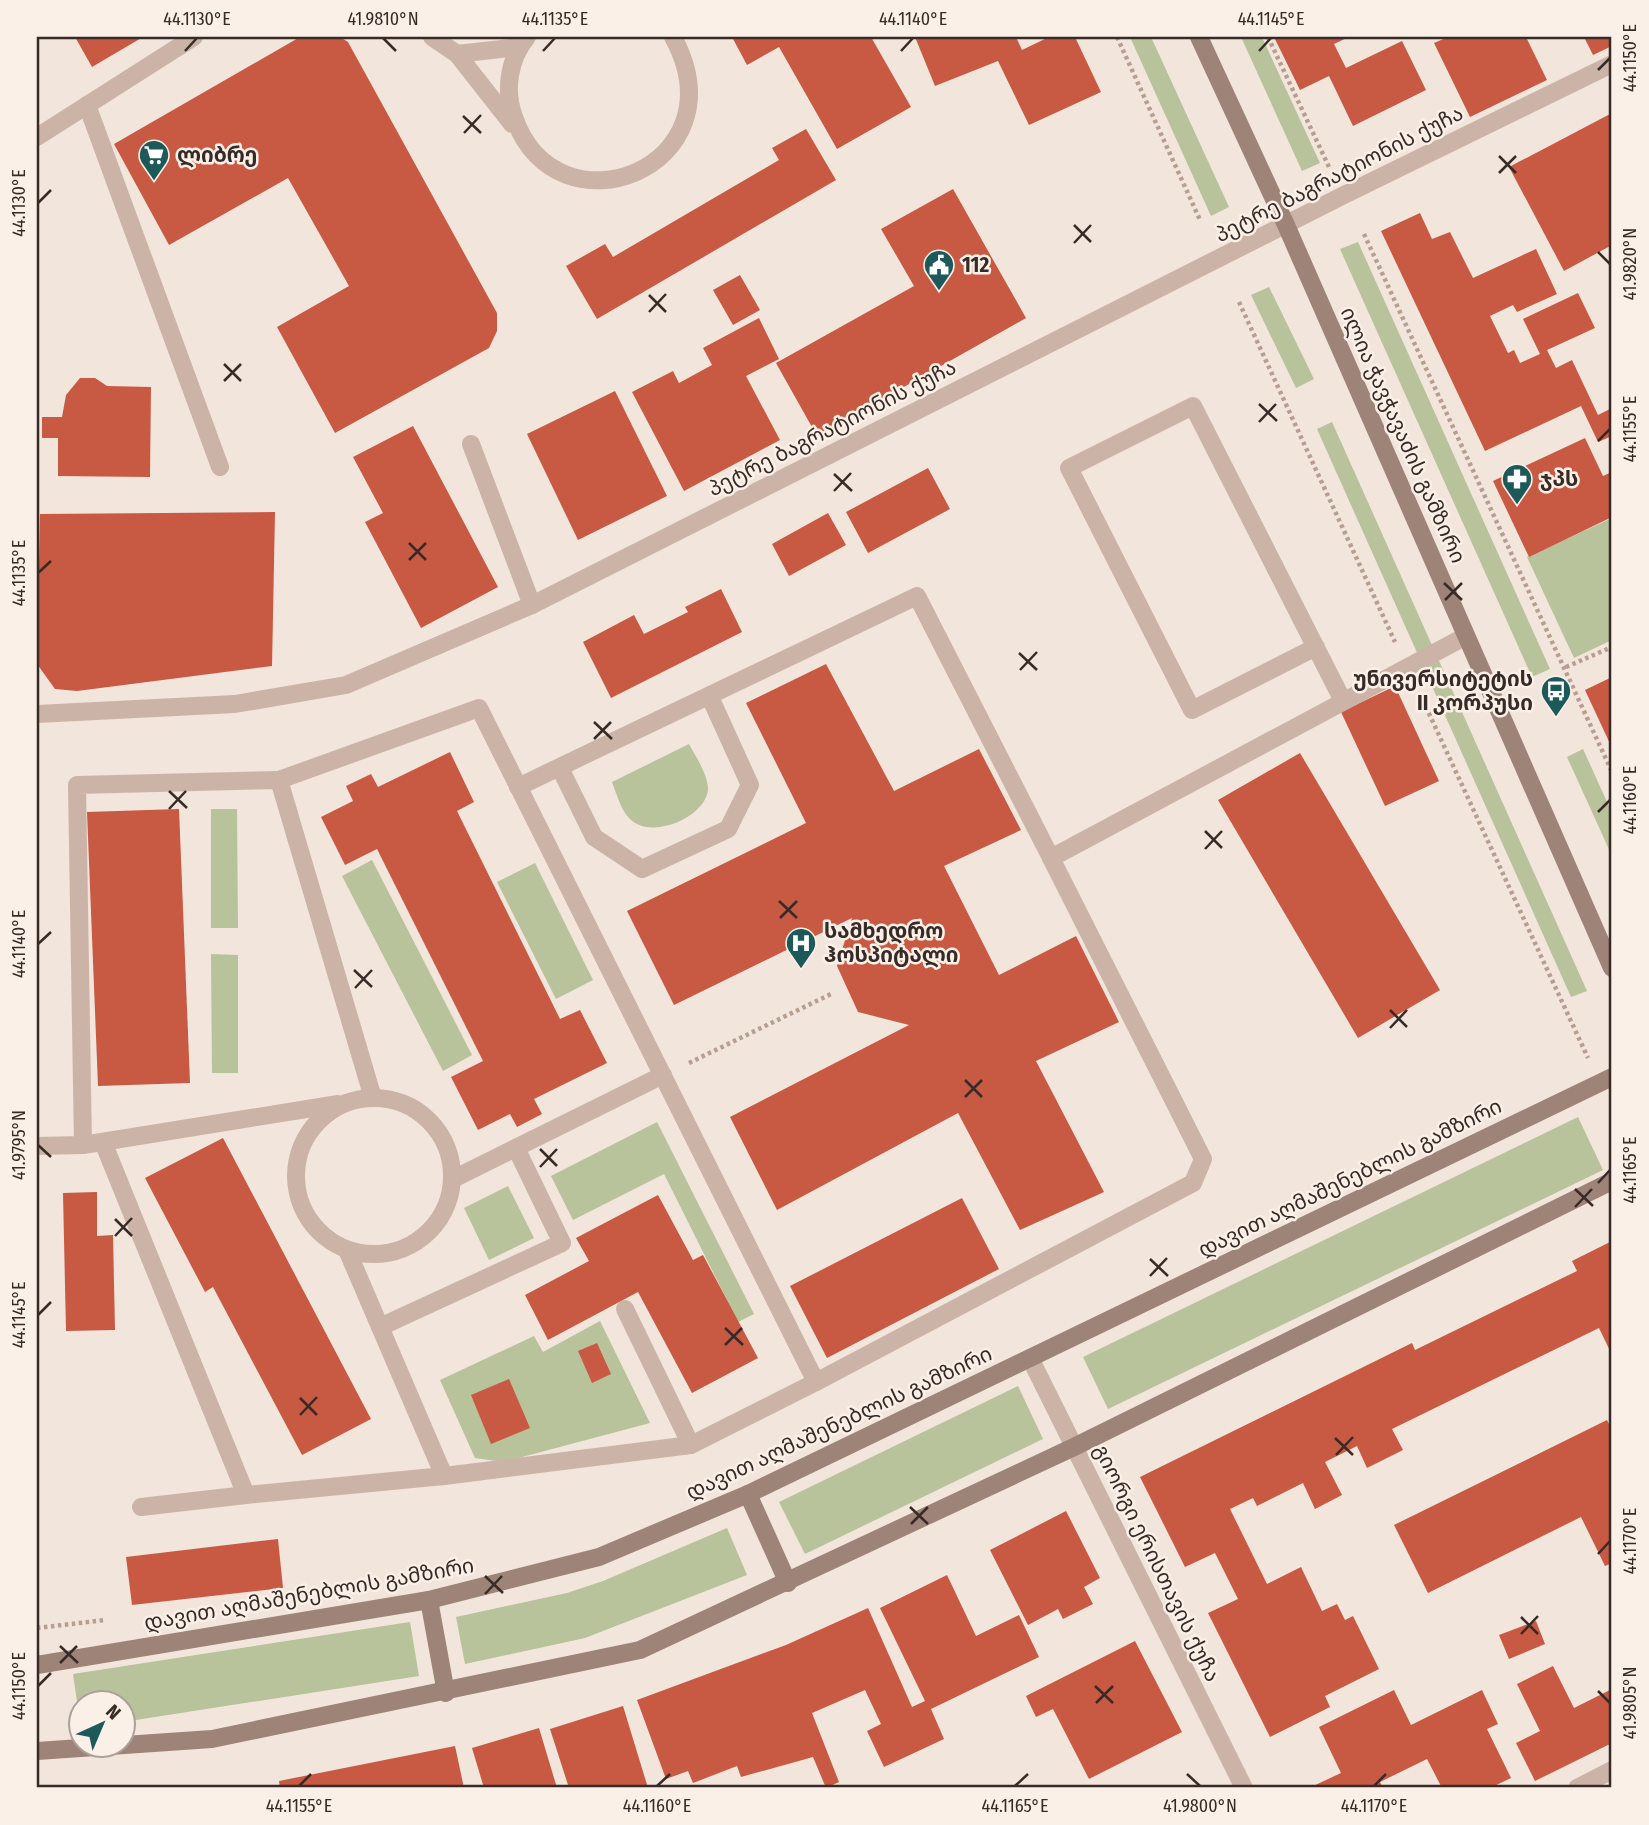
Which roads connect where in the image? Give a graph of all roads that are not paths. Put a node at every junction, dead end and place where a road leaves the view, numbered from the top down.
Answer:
1 (194, 37) edge
2 (432, 37) edge
3 (673, 37) edge
4 (1199, 37) edge
5 (523, 42) edge
6 (457, 54) junction
7 (1612, 64) edge
8 (87, 105) junction
9 (520, 135) junction
10 (37, 137) edge
11 (1286, 225) junction
12 (471, 444) dead end
13 (220, 467) dead end
14 (532, 605) junction
15 (1466, 636) junction
16 (1316, 648) junction
17 (710, 698) junction
18 (1343, 701) junction
19 (37, 714) edge
20 (560, 768) junction
21 (279, 780) junction
22 (518, 787) junction
23 (1051, 858) junction
24 (1612, 968) edge
25 (663, 1075) junction
26 (1612, 1077) edge
27 (373, 1098) junction
28 (346, 1102) junction
29 (103, 1142) junction
30 (37, 1146) edge
31 (83, 1146) junction
32 (516, 1147) junction
33 (453, 1179) junction
34 (1612, 1181) edge
35 (347, 1250) junction
36 (625, 1309) dead end
37 (380, 1327) junction
38 (1030, 1358) junction
39 (816, 1382) junction
40 (691, 1445) junction
41 (1074, 1447) junction
42 (444, 1476) junction
43 (748, 1494) junction
44 (246, 1495) junction
45 (141, 1507) dead end
46 (788, 1583) junction
47 (429, 1600) junction
48 (37, 1665) edge
49 (446, 1693) junction
50 (37, 1751) edge
51 (1612, 1770) edge
52 (1244, 1788) edge
53 (1577, 1788) edge

1 - 8 street
2 - 6 street
3 - 9 street
4 - 11 street, ილია ჭავჭავაძის გამზირი
5 - 6 street
5 - 9 street
6 - 9 street
7 - 11 street, პეტრე ბაგრატიონის ქუჩა
8 - 10 street
8 - 13 street
11 - 14 street, პეტრე ბაგრატიონის ქუჩა
11 - 15 street, ილია ჭავჭავაძის გამზირი
12 - 14 street
14 - 19 street, პეტრე ბაგრატიონის ქუჩა
15 - 18 street
15 - 24 street, ილია ჭავჭავაძის გამზირი
16 - 16 street
16 - 18 street
17 - 20 street
17 - 20 street
17 - 23 street
18 - 23 street
20 - 22 street
21 - 22 street
21 - 27 street
21 - 31 street
22 - 25 street
23 - 39 street
25 - 32 street
25 - 39 street
26 - 38 street, დავით აღმაშენებლის გამზირი
27 - 28 street
27 - 33 street
28 - 29 street
28 - 35 street
29 - 31 street
29 - 44 street
30 - 31 street
32 - 33 street
32 - 37 street
33 - 35 street
34 - 41 street
35 - 37 street
36 - 40 street
37 - 42 street
38 - 41 street, გიორგი ერისთავის ქუჩა
38 - 43 street, დავით აღმაშენებლის გამზირი
39 - 40 street
40 - 42 street
41 - 46 street
41 - 52 street, გიორგი ერისთავის ქუჩა
42 - 44 street
43 - 46 street
43 - 47 street, დავით აღმაშენებლის გამზირი
44 - 45 street
46 - 49 street
47 - 48 street, დავით აღმაშენებლის გამზირი
47 - 49 street
49 - 50 street
51 - 53 street

